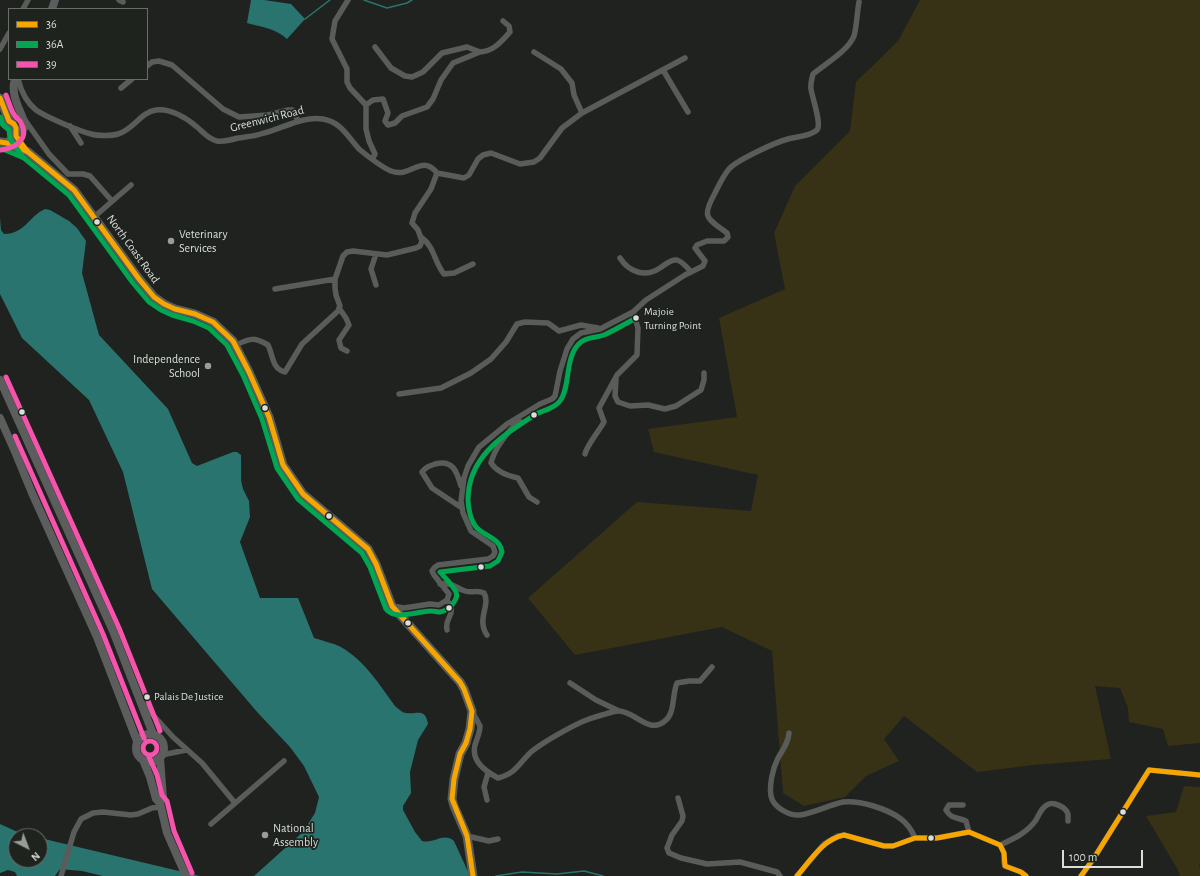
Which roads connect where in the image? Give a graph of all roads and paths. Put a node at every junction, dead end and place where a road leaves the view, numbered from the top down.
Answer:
1 (348, 0) edge
2 (852, 0) edge
3 (860, 1) edge
4 (503, 21) dead end
5 (8, 35) edge
6 (375, 47) dead end
7 (0, 49) edge
8 (480, 52) junction
9 (534, 52) dead end
10 (685, 58) dead end
11 (148, 60) edge
12 (152, 62) junction
13 (148, 65) edge
14 (663, 70) junction
15 (16, 80) edge
16 (16, 80) edge
17 (131, 80) edge
18 (121, 88) dead end
19 (0, 98) edge
20 (366, 105) junction
21 (688, 112) dead end
22 (22, 114) junction
23 (582, 114) junction
24 (6, 121) edge
25 (298, 121) junction
26 (70, 126) junction
27 (16, 134) junction
28 (2, 143) edge
29 (81, 143) dead end
30 (28, 152) junction
31 (373, 158) junction
32 (437, 173) junction
33 (131, 185) dead end
34 (112, 201) junction
35 (94, 216) junction
36 (421, 237) junction
37 (376, 254) junction
38 (620, 258) dead end
39 (473, 264) dead end
40 (691, 272) junction
41 (335, 279) junction
42 (376, 285) dead end
43 (275, 289) dead end
44 (339, 308) junction
45 (632, 312) junction
46 (600, 329) junction
47 (236, 345) junction
48 (347, 351) dead end
49 (704, 373) dead end
50 (617, 375) junction
51 (0, 380) edge
52 (399, 394) dead end
53 (522, 416) junction
54 (0, 418) edge
55 (585, 454) dead end
56 (462, 488) junction
57 (537, 502) dead end
58 (462, 508) junction
59 (440, 584) junction
60 (447, 600) junction
61 (392, 606) junction
62 (447, 630) dead end
63 (487, 634) dead end
64 (712, 666) dead end
65 (570, 683) dead end
66 (140, 701) junction
67 (472, 710) junction
68 (619, 711) junction
69 (789, 733) dead end
70 (153, 734) junction
71 (137, 741) junction
72 (186, 750) junction
73 (161, 756) junction
74 (143, 760) junction
75 (284, 761) dead end
76 (488, 773) junction
77 (1200, 775) edge
78 (678, 798) dead end
79 (487, 800) dead end
80 (235, 803) junction
81 (160, 805) junction
82 (963, 805) dead end
83 (1068, 821) dead end
84 (211, 824) dead end
85 (968, 832) junction
86 (467, 836) junction
87 (916, 838) junction
88 (498, 839) dead end
89 (1000, 845) junction
90 (61, 876) edge
91 (186, 876) edge
92 (473, 876) edge
93 (780, 876) edge
94 (797, 876) edge
95 (1026, 876) edge
96 (1080, 876) edge

1 - 20 street
2 - 3 street
3 - 40 street
4 - 8 street
5 - 7 street
6 - 8 street
8 - 20 street
9 - 23 street
10 - 14 street
11 - 12 street
12 - 13 street
12 - 25 street
14 - 21 street
14 - 23 street
15 - 22 street
16 - 26 street, Greenwich Road
17 - 18 street
19 - 24 main road
20 - 31 street
22 - 24 street
22 - 27 street
22 - 34 street
23 - 32 street, Greenwich Road
24 - 27 main road
25 - 26 street, Greenwich Road
25 - 31 street, Greenwich Road
26 - 29 street
27 - 28 main road
27 - 30 main road
28 - 30 main road
30 - 35 main road, North Coast Road
31 - 32 street, Greenwich Road
32 - 36 street
33 - 34 street
34 - 35 street
35 - 47 main road, North Coast Road
36 - 37 street
36 - 39 street
37 - 41 street
37 - 42 street
38 - 40 street
40 - 45 street
41 - 43 street
41 - 44 street
44 - 47 street
44 - 48 street
45 - 46 street
45 - 50 street
46 - 52 street
46 - 53 street
47 - 61 main road, North Coast Road
49 - 50 street
50 - 55 street
51 - 66 street
53 - 56 street
53 - 57 street
54 - 71 street
56 - 58 street
56 - 58 street
58 - 59 street
59 - 60 street
59 - 63 street
60 - 61 street
60 - 62 street
61 - 67 main road, North Coast Road
64 - 68 street
65 - 68 street
66 - 70 street
66 - 72 street
67 - 76 street
67 - 86 main road, North Coast Road
68 - 76 street
69 - 87 street
70 - 71 street
70 - 73 street
71 - 74 street
72 - 73 street
72 - 80 street
73 - 74 street
73 - 81 street
74 - 81 street
75 - 80 street
76 - 79 street
77 - 96 street
78 - 93 street
80 - 84 street
81 - 90 street
81 - 91 street
82 - 85 street
83 - 89 street
85 - 87 street
85 - 89 street
86 - 88 street
86 - 92 main road, North Coast Road
87 - 94 street
89 - 95 street

